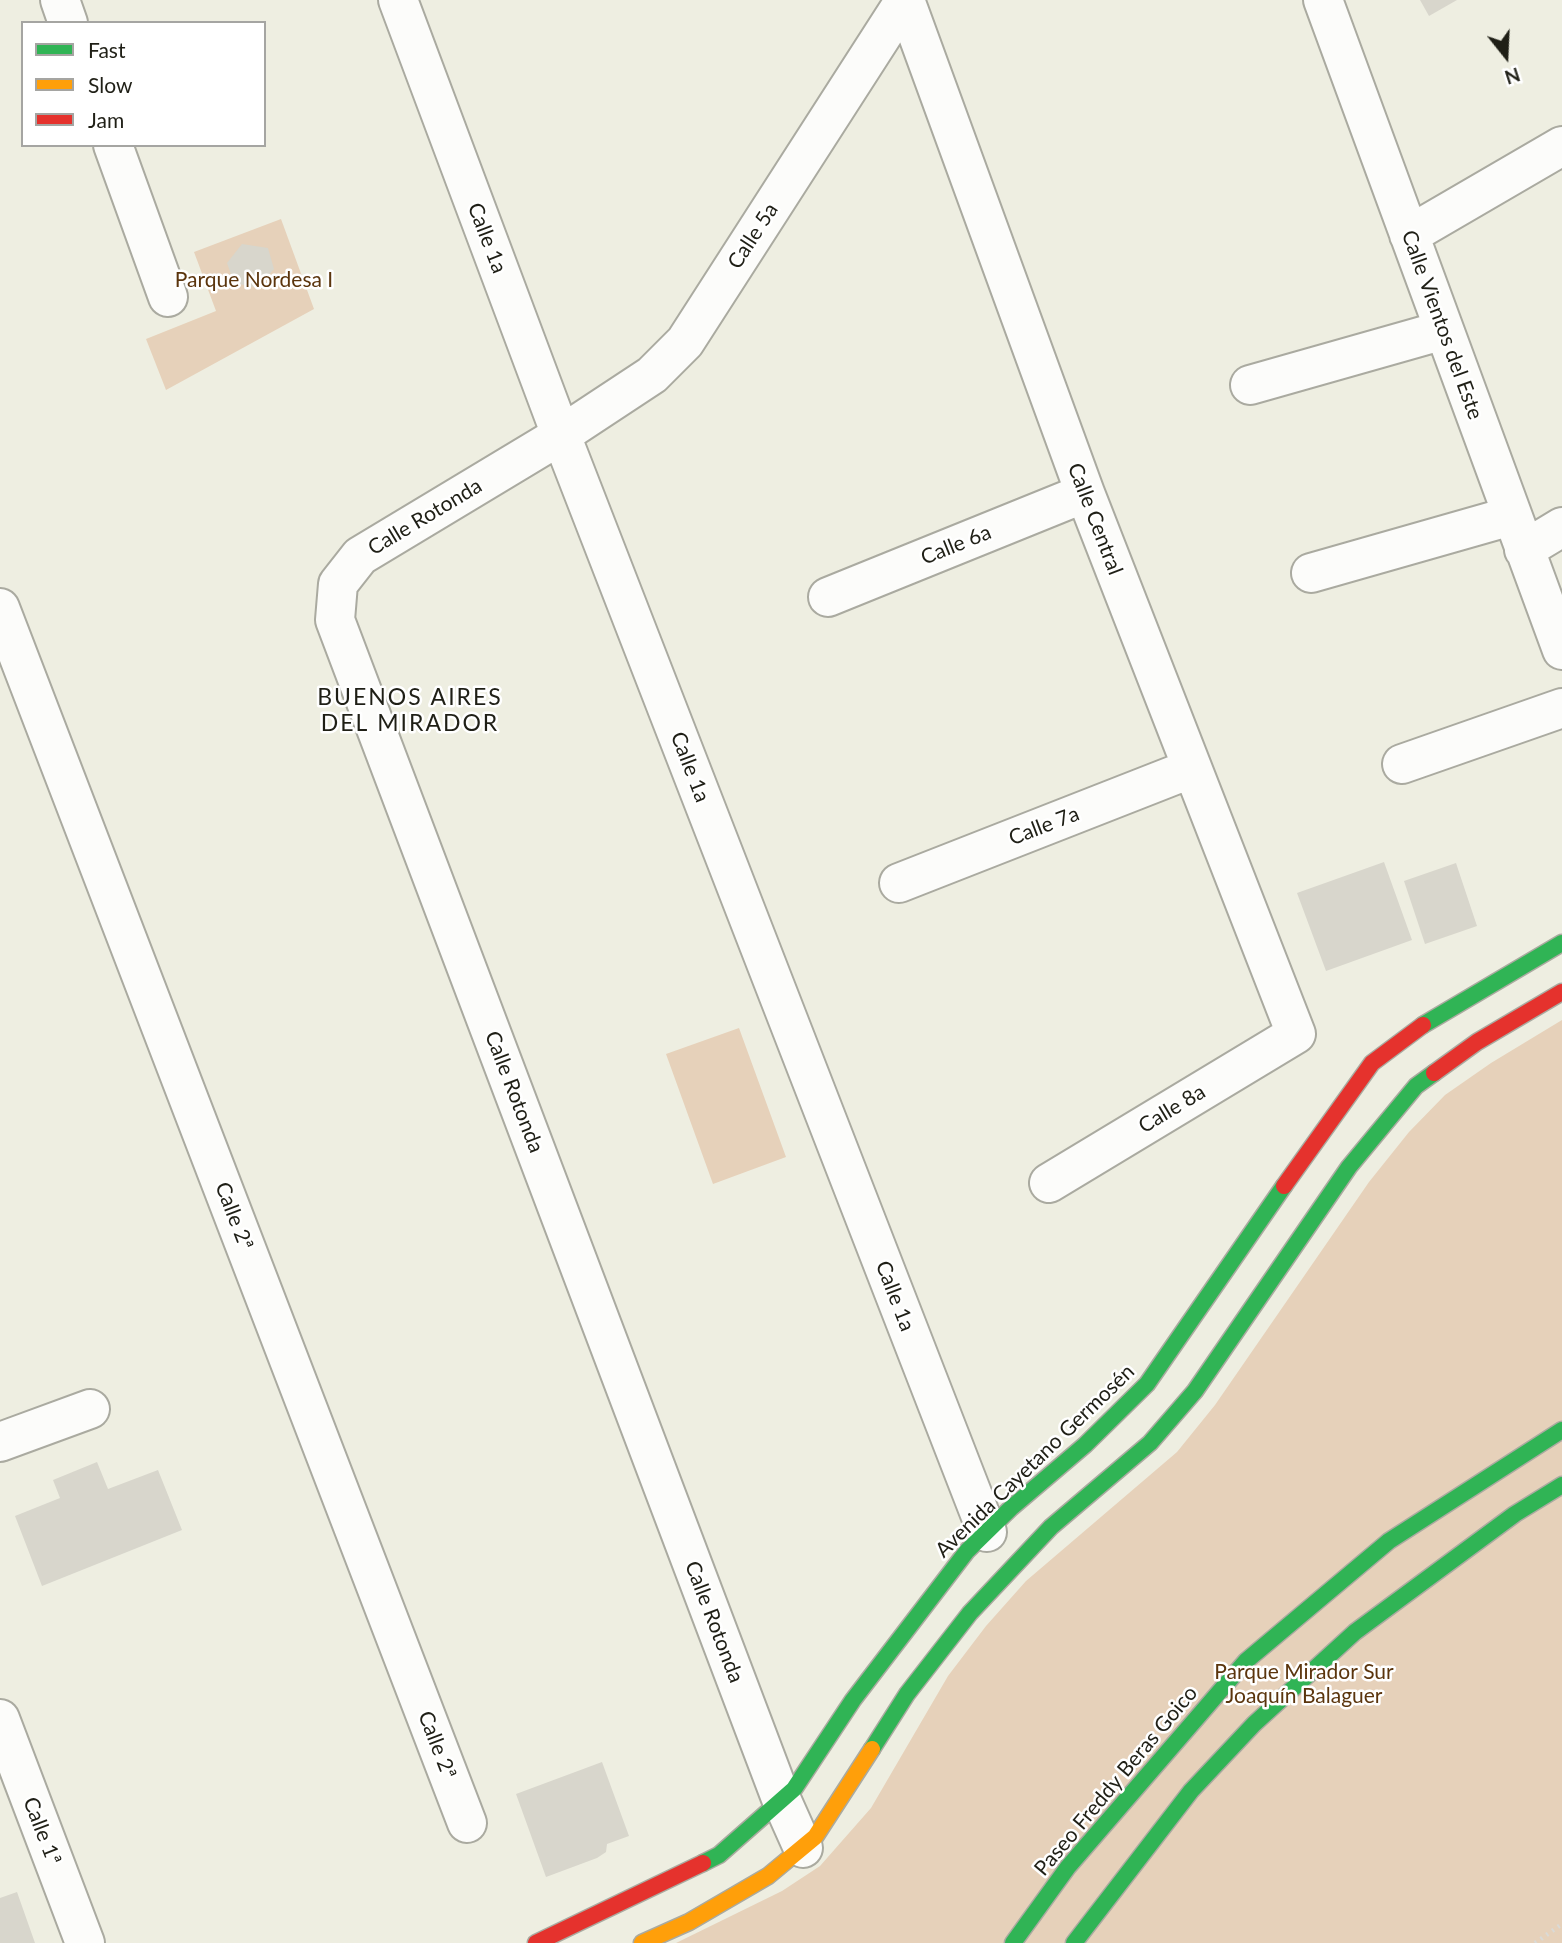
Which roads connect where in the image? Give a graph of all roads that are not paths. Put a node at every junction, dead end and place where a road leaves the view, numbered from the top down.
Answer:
1 (60, 0) edge
2 (398, 0) edge
3 (905, 0) edge
4 (1323, 0) edge
5 (67, 21) edge
6 (1562, 146) edge
7 (114, 147) edge
8 (1409, 235) junction
9 (168, 297) dead end
10 (1444, 330) junction
11 (1250, 385) dead end
12 (561, 435) junction
13 (1084, 493) junction
14 (1562, 527) edge
15 (1518, 533) junction
16 (1311, 573) dead end
17 (828, 597) dead end
18 (0, 608) edge
19 (1562, 650) edge
20 (11, 669) edge
21 (1562, 708) edge
22 (1402, 764) dead end
23 (1190, 769) junction
24 (899, 883) dead end
25 (1562, 943) edge
26 (1562, 992) edge
27 (1296, 1034) joint
28 (1049, 1183) dead end
29 (90, 1409) dead end
30 (1562, 1430) edge
31 (0, 1442) edge
32 (1562, 1485) edge
33 (987, 1532) junction
34 (0, 1719) edge
35 (782, 1801) junction
36 (467, 1823) dead end
37 (803, 1848) junction
38 (85, 1943) edge
39 (536, 1943) edge
40 (642, 1943) edge
41 (1013, 1943) edge
42 (1074, 1943) edge

1 - 5 street
2 - 12 street, Calle 1a
3 - 12 street, Calle 5a
3 - 13 street, Calle Central
4 - 8 street, Calle Vientos del Este
6 - 8 street
7 - 9 street
8 - 10 street, Calle Vientos del Este
10 - 11 street
10 - 15 street, Calle Vientos del Este
12 - 33 street, Calle 1a
12 - 35 street, Calle Rotonda
13 - 17 street, Calle 6a
13 - 23 street, Calle Central
14 - 15 street
15 - 16 street
15 - 19 street, Calle Vientos del Este
18 - 20 street, Calle 2ª
20 - 36 street, Calle 2ª
21 - 22 street
23 - 24 street, Calle 7a
23 - 27 street, Calle Central
25 - 33 street, Avenida Cayetano Germosén
26 - 37 street
27 - 28 street, Calle 8a
29 - 31 street
30 - 41 street, Paseo Freddy Beras Goico
32 - 42 street
33 - 35 street, Avenida Cayetano Germosén
34 - 38 street, Calle 1ª
35 - 37 street, Calle Rotonda
35 - 39 street, Avenida Cayetano Germosén
37 - 40 street

